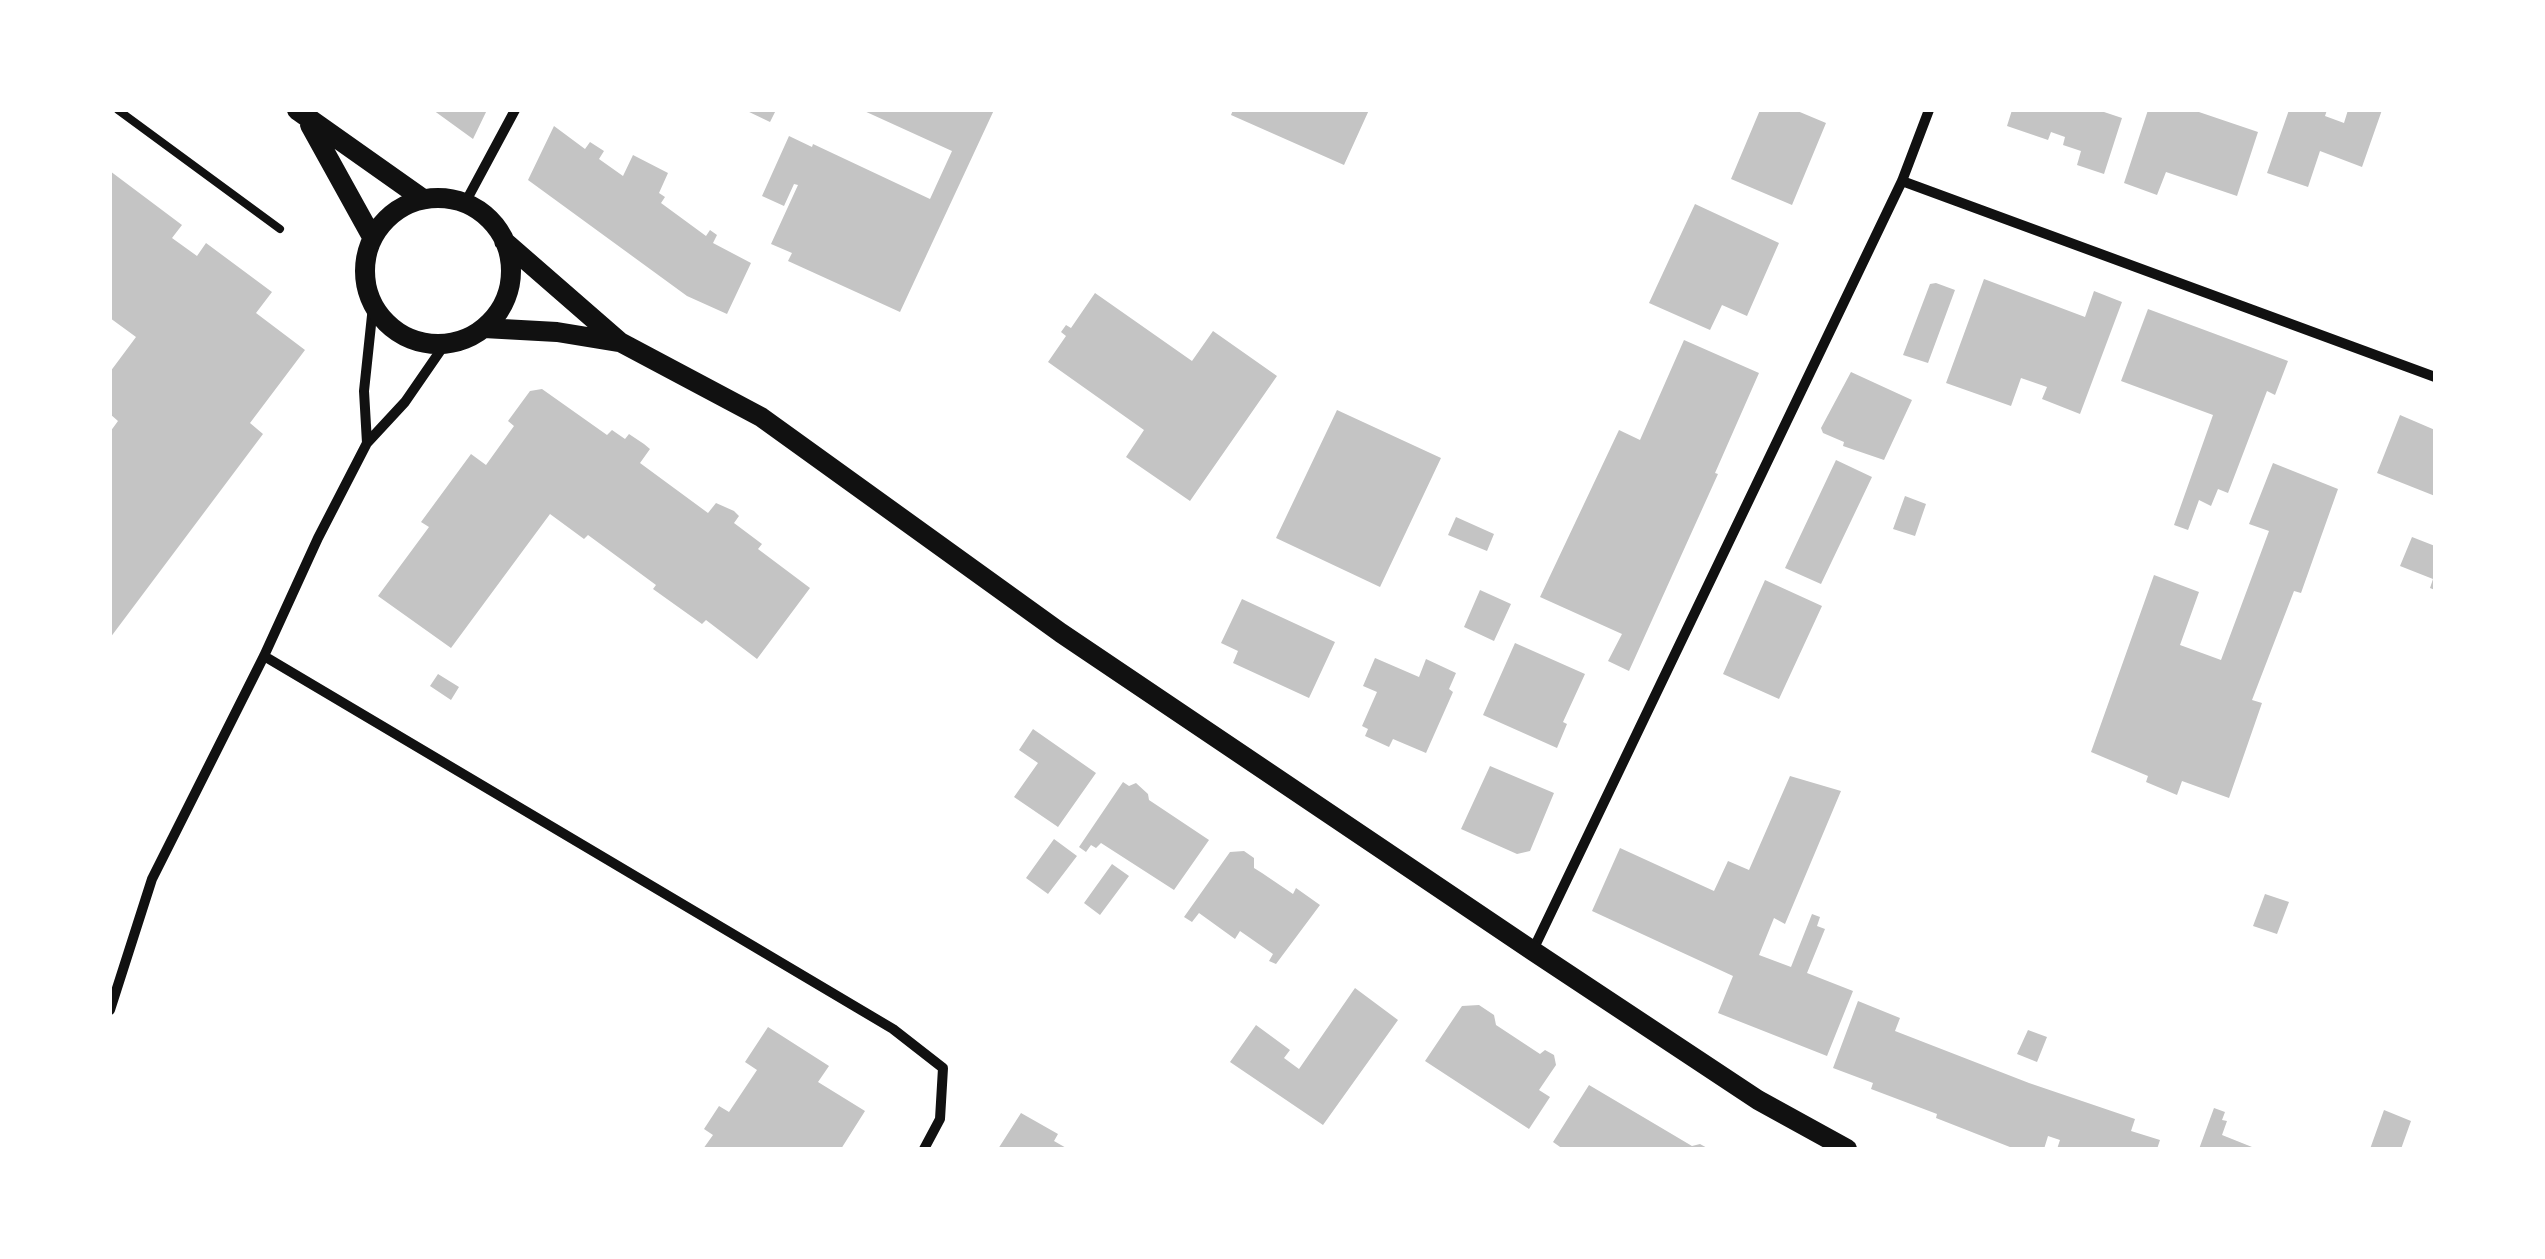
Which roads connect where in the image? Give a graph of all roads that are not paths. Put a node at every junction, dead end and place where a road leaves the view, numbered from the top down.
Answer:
1 (118, 110) edge
2 (515, 110) edge
3 (1928, 110) edge
4 (302, 114) edge
5 (1902, 180) junction
6 (423, 199) junction
7 (465, 202) junction
8 (280, 229) dead end
9 (372, 238) junction
10 (504, 242) junction
11 (373, 306) junction
12 (484, 328) junction
13 (620, 342) junction
14 (445, 344) junction
15 (2435, 377) edge
16 (367, 443) junction
17 (264, 656) junction
18 (1533, 951) junction
19 (110, 1010) edge
20 (924, 1149) edge
21 (1847, 1149) edge

1 - 8 lane
2 - 7 street
3 - 5 street
4 - 6 main road
4 - 9 main road
5 - 15 street
5 - 18 street
6 - 7 main road
6 - 9 main road
7 - 10 main road
9 - 11 main road
10 - 12 main road
10 - 13 main road
11 - 14 main road
11 - 16 street
12 - 13 main road
12 - 14 main road
13 - 18 main road
14 - 16 street
16 - 17 street
17 - 19 street
17 - 20 street
18 - 21 main road

